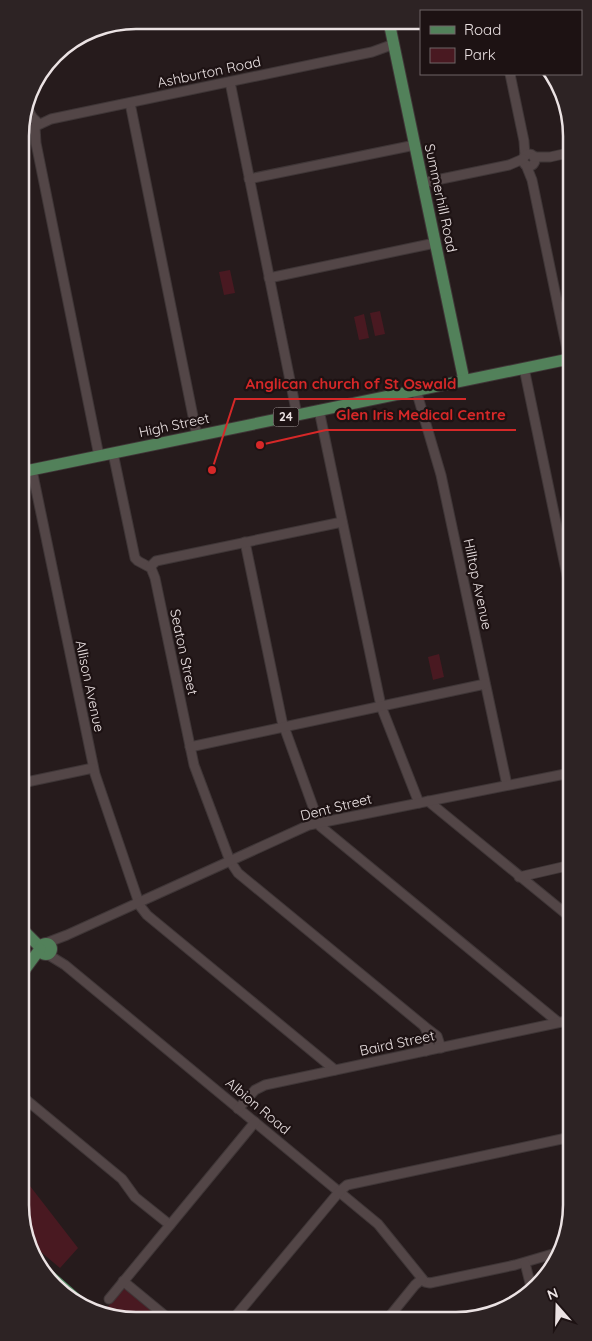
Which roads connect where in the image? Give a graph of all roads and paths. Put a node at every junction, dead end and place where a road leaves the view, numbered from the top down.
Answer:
1 (390, 29) edge
2 (394, 47) junction
3 (510, 75) edge
4 (230, 82) junction
5 (130, 103) junction
6 (30, 122) edge
7 (29, 126) edge
8 (415, 145) junction
9 (563, 154) edge
10 (529, 161) junction
11 (250, 180) junction
12 (422, 182) junction
13 (435, 243) junction
14 (269, 278) junction
15 (563, 330) edge
16 (563, 360) edge
17 (524, 368) junction
18 (464, 380) junction
19 (416, 390) junction
20 (320, 410) junction
21 (297, 415) junction
22 (197, 436) junction
23 (114, 453) junction
24 (99, 456) junction
25 (29, 471) edge
26 (29, 480) edge
27 (342, 522) junction
28 (245, 542) junction
29 (563, 556) edge
30 (150, 566) junction
31 (485, 684) junction
32 (382, 706) junction
33 (284, 727) junction
34 (190, 747) junction
35 (93, 768) junction
36 (563, 774) edge
37 (29, 781) edge
38 (507, 785) junction
39 (452, 796) junction
40 (423, 802) junction
41 (447, 817) junction
42 (337, 818) junction
43 (318, 822) junction
44 (333, 836) junction
45 (230, 861) junction
46 (563, 867) edge
47 (519, 877) junction
48 (138, 903) junction
49 (563, 912) edge
50 (29, 936) edge
51 (45, 949) junction
52 (29, 964) edge
53 (538, 1006) junction
54 (563, 1021) edge
55 (558, 1022) junction
56 (424, 1026) junction
57 (536, 1028) junction
58 (441, 1048) junction
59 (426, 1051) junction
60 (315, 1054) junction
61 (335, 1070) junction
62 (312, 1075) junction
63 (29, 1102) edge
64 (238, 1109) junction
65 (255, 1122) junction
66 (563, 1139) edge
67 (338, 1192) junction
68 (170, 1225) junction
69 (551, 1255) edge
70 (525, 1262) junction
71 (422, 1279) junction
72 (123, 1281) junction
73 (530, 1283) edge
74 (109, 1299) dead end
75 (162, 1312) edge
76 (239, 1312) edge
77 (394, 1312) edge

1 - 2 main road, Summerhill Road
2 - 4 street, Ashburton Road
2 - 8 main road, Summerhill Road
3 - 10 street
4 - 5 street, Ashburton Road
4 - 11 street
5 - 6 street, Ashburton Road
5 - 22 street
7 - 24 street
8 - 11 street
8 - 12 main road, Summerhill Road
9 - 10 street
10 - 12 street
10 - 15 street
11 - 14 street
12 - 13 main road, Summerhill Road
13 - 14 street
13 - 18 main road, Summerhill Road
14 - 21 street
16 - 17 main road, High Street / 24
17 - 18 main road, High Street / 24
17 - 29 street
18 - 19 main road, High Street / 24
19 - 20 main road, High Street / 24
19 - 31 street, Hilltop Avenue
20 - 21 main road, High Street / 24
20 - 27 street
21 - 22 main road, High Street / 24
22 - 23 main road, High Street / 24
23 - 24 main road, High Street / 24
23 - 30 street, Seaton Street
24 - 25 main road, High Street / 24
26 - 35 street, Allison Avenue
27 - 28 street
27 - 32 street
28 - 30 street
28 - 33 street
30 - 34 street, Seaton Street
31 - 32 street
31 - 38 street, Hilltop Avenue
32 - 33 street
32 - 40 street
33 - 34 street
33 - 43 street
34 - 45 street, Seaton Street
35 - 37 street
35 - 48 street, Allison Avenue
36 - 38 street, Dent Street
38 - 39 street, Dent Street
39 - 40 street, Dent Street
39 - 41 street
40 - 41 street
40 - 42 street, Dent Street
41 - 47 street
42 - 43 street, Dent Street
42 - 44 street
43 - 44 street
43 - 45 street, Dent Street
44 - 53 street
45 - 48 street, Dent Street
45 - 56 street
46 - 47 street
47 - 49 street
48 - 51 street, Dent Street
48 - 60 street
50 - 51 main road, Albion Road
51 - 52 main road
51 - 64 street, Albion Road
53 - 55 street
53 - 57 street
54 - 55 street, Baird Street
55 - 57 street, Baird Street
56 - 58 street
56 - 59 street
57 - 58 street, Baird Street
58 - 59 street, Baird Street
59 - 61 street, Baird Street
60 - 61 street
60 - 62 street
61 - 62 street, Baird Street
62 - 64 street, Baird Street
63 - 68 street
64 - 65 street, Albion Road
65 - 67 street, Albion Road
65 - 68 street
66 - 67 street
67 - 71 street, Albion Road
67 - 76 street
68 - 72 street
69 - 70 street
70 - 71 street
70 - 73 street
71 - 77 street
72 - 74 street
72 - 75 street

